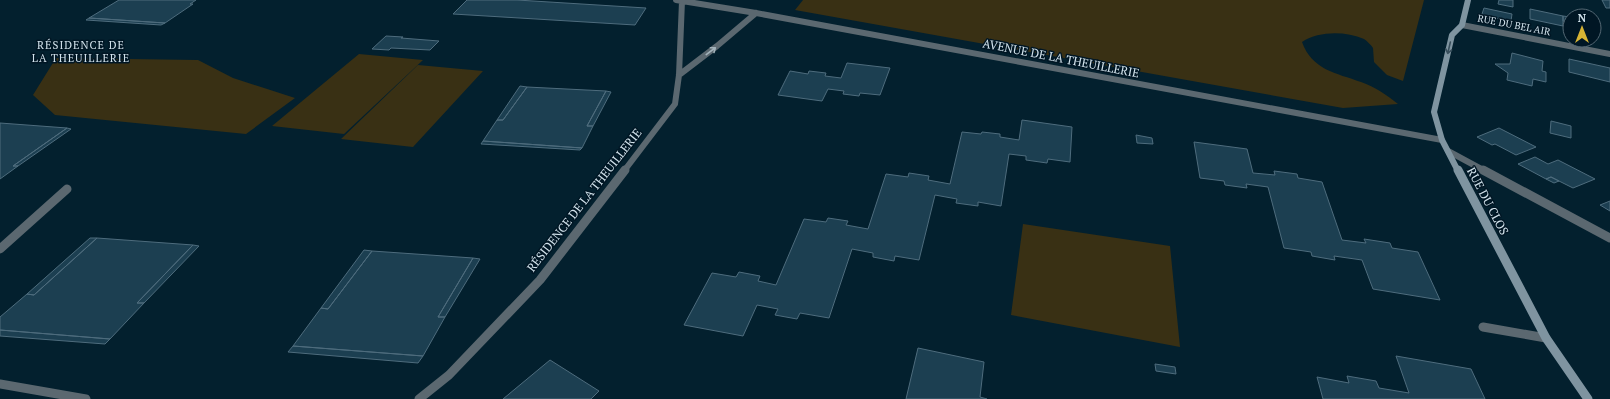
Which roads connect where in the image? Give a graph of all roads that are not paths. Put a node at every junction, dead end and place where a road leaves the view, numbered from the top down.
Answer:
1 (1468, 0) edge
2 (679, 1) edge
3 (756, 12) junction
4 (1462, 25) junction
5 (1610, 54) edge
6 (679, 75) junction
7 (1442, 140) junction
8 (1448, 151) junction
9 (67, 189) dead end
10 (1610, 238) edge
11 (0, 249) edge
12 (1483, 328) dead end
13 (1546, 338) junction
14 (0, 384) edge
15 (86, 399) edge
16 (419, 399) edge
17 (1588, 399) edge

1 - 4 street, RUE DU CLOS
2 - 3 street, AVENUE DE LA THEUILLERIE
2 - 6 street, RÉSIDENCE DE LA THEUILLERIE
6 -> 3 street
3 - 7 street, AVENUE DE LA THEUILLERIE
4 - 5 street, RUE DU BEL AIR
4 -> 7 street, RUE DU CLOS
6 - 16 street, RÉSIDENCE DE LA THEUILLERIE
7 - 8 street, RUE DU CLOS
8 - 10 street
8 - 13 street, RUE DU CLOS
9 - 11 street
12 - 13 street
13 - 17 street, RUE DU CLOS
14 - 15 street

